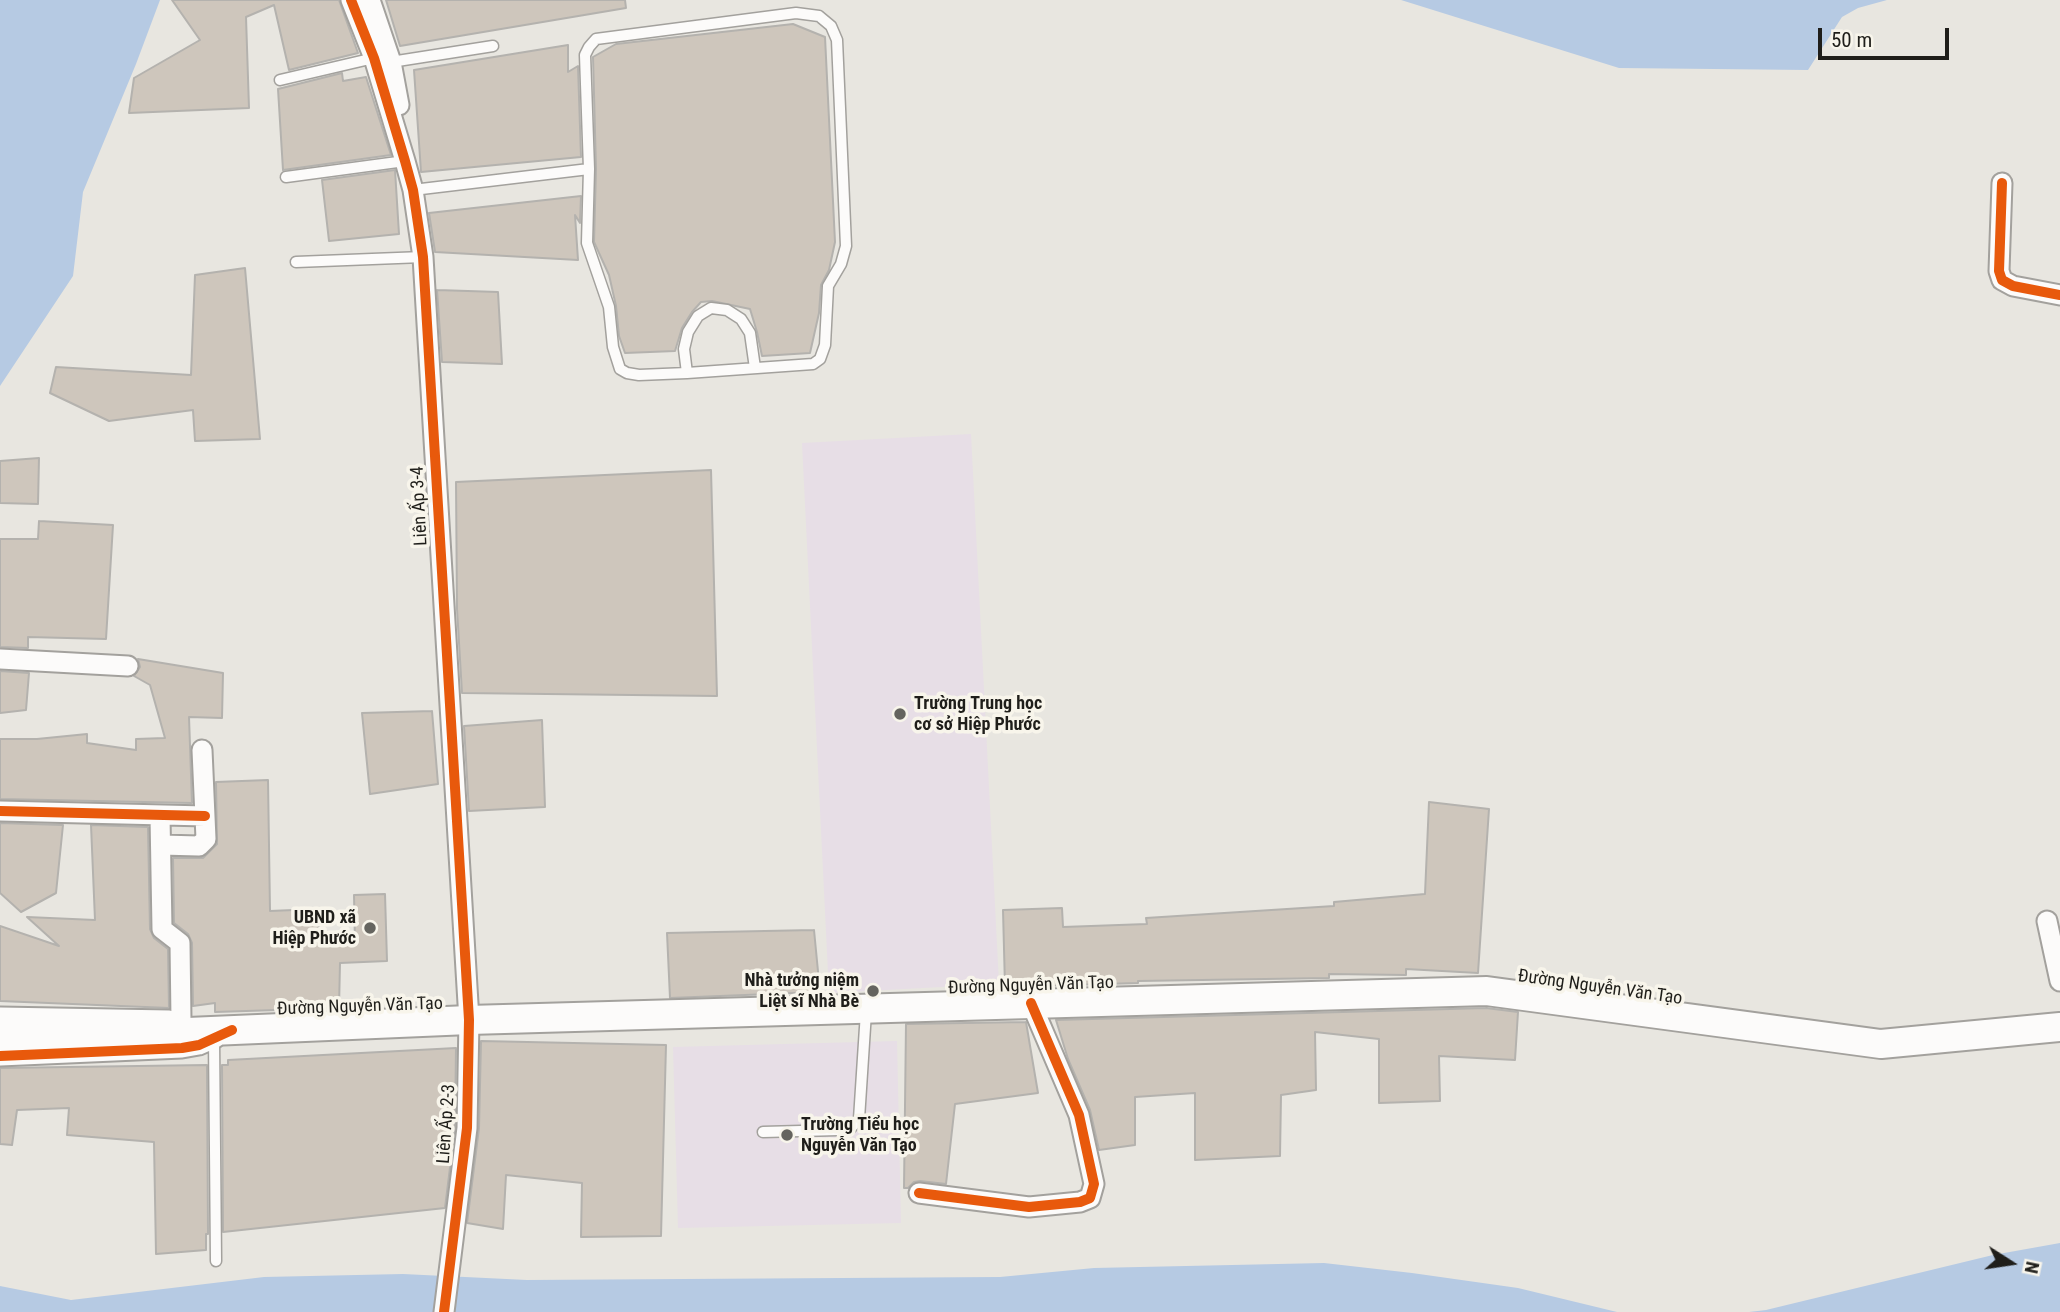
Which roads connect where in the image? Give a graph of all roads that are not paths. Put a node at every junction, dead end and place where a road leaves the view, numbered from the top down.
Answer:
1 (351, 0) edge
2 (370, 0) edge
3 (493, 46) dead end
4 (382, 60) junction
5 (280, 80) dead end
6 (405, 161) junction
7 (589, 169) junction
8 (286, 177) dead end
9 (2002, 183) dead end
10 (412, 190) junction
11 (423, 257) junction
12 (296, 262) dead end
13 (2060, 295) edge
14 (755, 368) junction
15 (687, 373) junction
16 (0, 659) edge
17 (128, 666) dead end
18 (202, 750) dead end
19 (0, 811) edge
20 (160, 816) junction
21 (205, 817) junction
22 (161, 845) junction
23 (2047, 921) dead end
24 (2060, 981) edge
25 (1031, 1003) junction
26 (867, 1008) junction
27 (0, 1017) edge
28 (181, 1020) junction
29 (469, 1020) junction
30 (2060, 1027) edge
31 (223, 1034) junction
32 (0, 1040) edge
33 (0, 1056) edge
34 (763, 1132) dead end
35 (919, 1194) dead end
36 (216, 1261) dead end
37 (444, 1312) edge

1 - 4 street, Liên Ấp 3-4
2 - 4 street
3 - 4 lane
4 - 5 lane
4 - 6 street, Liên Ấp 3-4
6 - 8 lane
6 - 10 street, Liên Ấp 3-4
7 - 10 lane
7 - 14 lane
7 - 15 lane
9 - 13 street
10 - 11 street, Liên Ấp 3-4
11 - 12 lane
11 - 29 street, Liên Ấp 3-4
14 - 15 lane
14 - 15 lane
16 - 17 street
18 - 21 street
19 - 20 street
20 - 21 street
20 - 22 street
21 - 22 street
22 - 28 street
23 - 24 street
25 - 26 main road, Đường Nguyễn Văn Tạo
25 - 30 main road, Đường Nguyễn Văn Tạo
25 - 35 street
26 - 29 main road, Đường Nguyễn Văn Tạo
26 - 34 lane
27 - 28 street
28 - 31 street
29 - 31 main road, Đường Nguyễn Văn Tạo
29 - 37 street, Liên Ấp 2-3
31 - 32 main road, Đường Nguyễn Văn Tạo
31 - 33 street
31 - 36 lane

